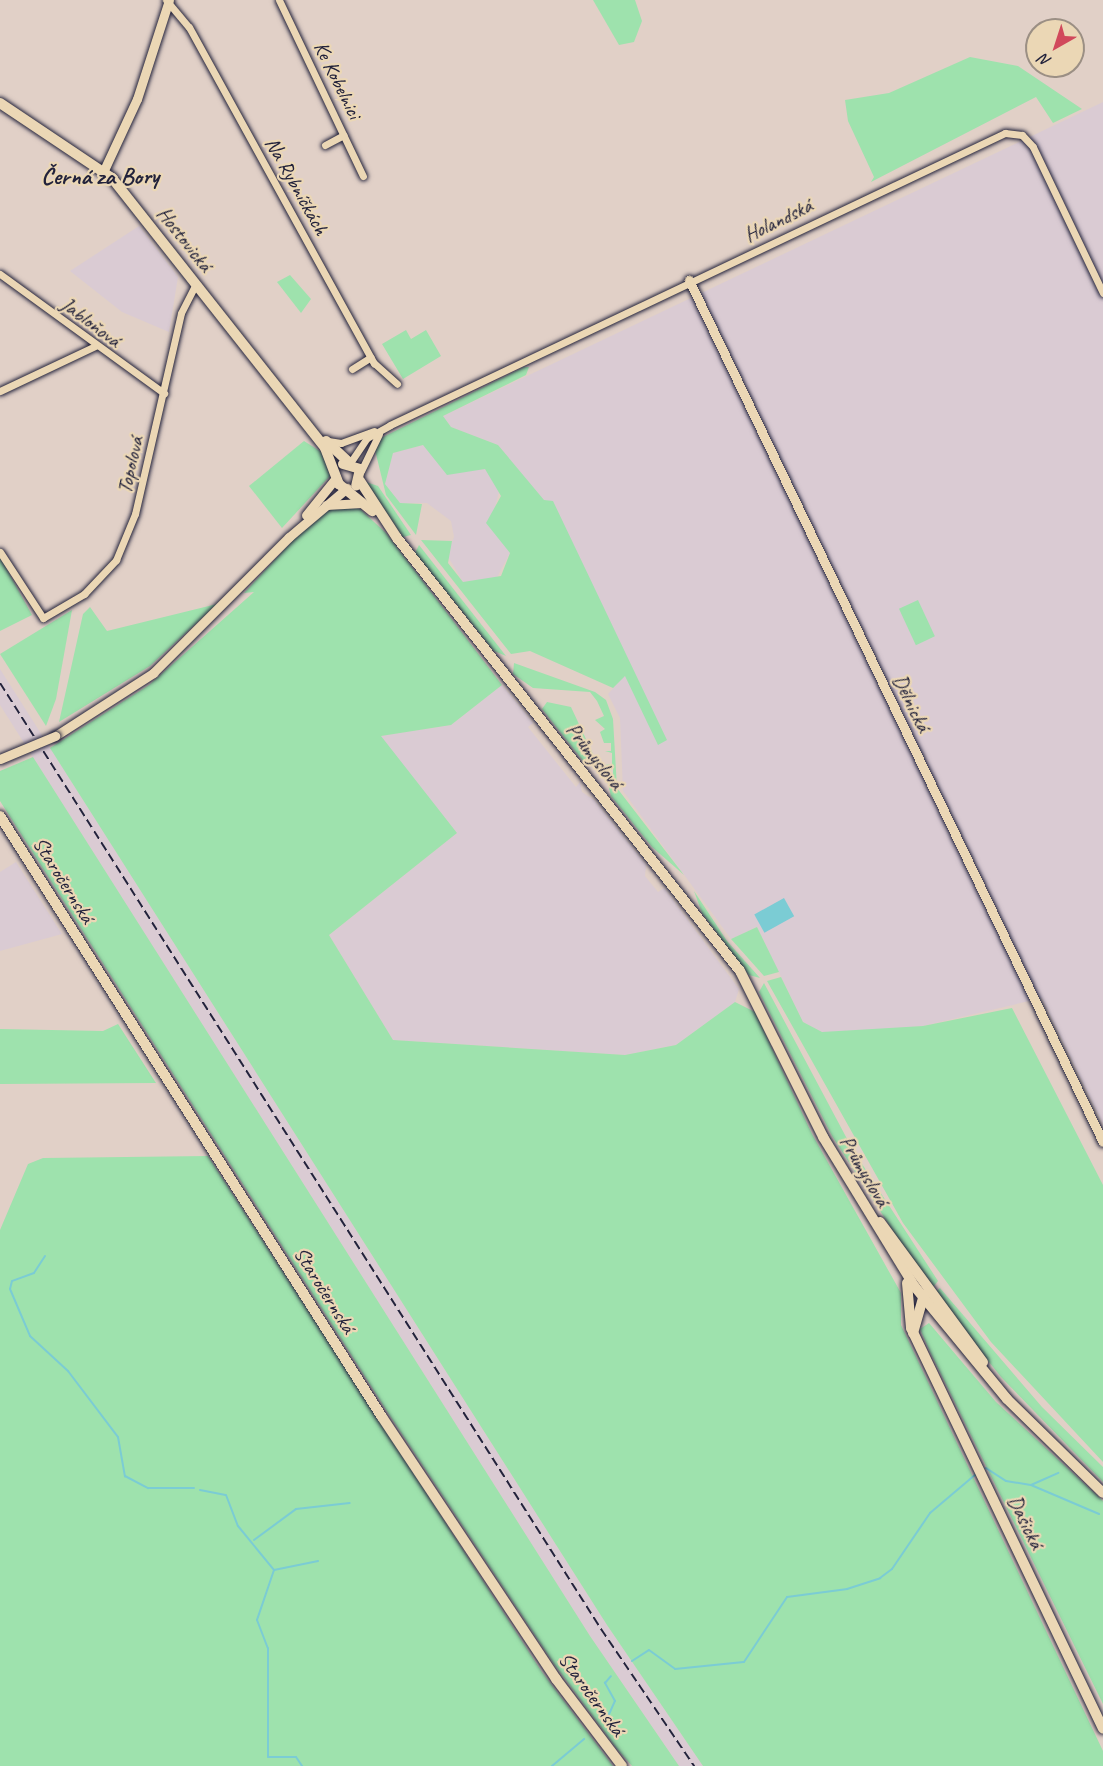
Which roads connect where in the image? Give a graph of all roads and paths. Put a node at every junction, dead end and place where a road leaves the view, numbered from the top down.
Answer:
1 (279, 0) edge
2 (168, 1) edge
3 (0, 103) edge
4 (344, 135) junction
5 (325, 145) dead end
6 (104, 170) junction
7 (363, 176) dead end
8 (0, 274) edge
9 (689, 280) junction
10 (196, 284) junction
11 (1103, 293) edge
12 (95, 346) junction
13 (371, 357) junction
14 (352, 369) dead end
15 (397, 384) dead end
16 (0, 391) edge
17 (164, 393) junction
18 (289, 401) junction
19 (390, 425) junction
20 (324, 439) junction
21 (350, 463) junction
22 (336, 476) junction
23 (361, 477) junction
24 (347, 488) junction
25 (365, 504) junction
26 (316, 511) junction
27 (289, 537) junction
28 (397, 538) junction
29 (0, 552) edge
30 (0, 759) edge
31 (0, 814) edge
32 (786, 1062) junction
33 (1103, 1142) edge
34 (895, 1258) junction
35 (927, 1296) junction
36 (910, 1305) junction
37 (919, 1315) junction
38 (936, 1315) junction
39 (913, 1334) junction
40 (1089, 1480) junction
41 (1103, 1493) edge
42 (1103, 1728) edge
43 (622, 1766) edge

1 - 4 street, Ke Kobelnici
2 - 6 street
2 - 13 street, Na Rybníčkách
3 - 6 main road, Hostovická
4 - 5 street
4 - 7 street, Ke Kobelnici
6 - 10 main road, Hostovická
8 - 12 street, Jabloňová
9 - 11 street, Holandská
9 - 19 street, Holandská
9 - 33 street, Dělnická
10 - 17 street, Topolová
10 - 18 main road, Hostovická
12 - 16 street
12 - 17 street, Jabloňová
13 - 14 street
13 - 15 street, Na Rybníčkách
17 - 29 street, Topolová
18 - 20 main road, Hostovická
18 - 22 main road, Hostovická
19 - 20 street, Holandská
19 - 21 street, Holandská
19 - 23 street, Holandská
20 - 21 main road, Hostovická
21 - 22 main road
21 - 23 main road, Hostovická
22 - 24 main road, Hostovická
22 - 27 street
23 - 24 main road
23 - 28 main road, Průmyslová
24 - 25 main road, Průmyslová
24 - 26 street
25 - 26 street
25 - 28 main road, Průmyslová
26 - 27 street
27 - 30 street, bridge
28 - 32 main road, Průmyslová
31 - 43 main road, Staročernská
32 - 34 main road, Průmyslová
32 - 35 main road, Průmyslová
34 - 35 main road, Průmyslová
34 - 36 main road, Dašická
35 - 36 main road
35 - 37 main road
35 - 38 main road, Průmyslová
35 - 40 main road, Průmyslová
36 - 39 main road, Dašická
37 - 38 main road
37 - 39 main road
38 - 40 main road, Průmyslová
39 - 42 main road, Dašická
40 - 41 main road, Průmyslová

